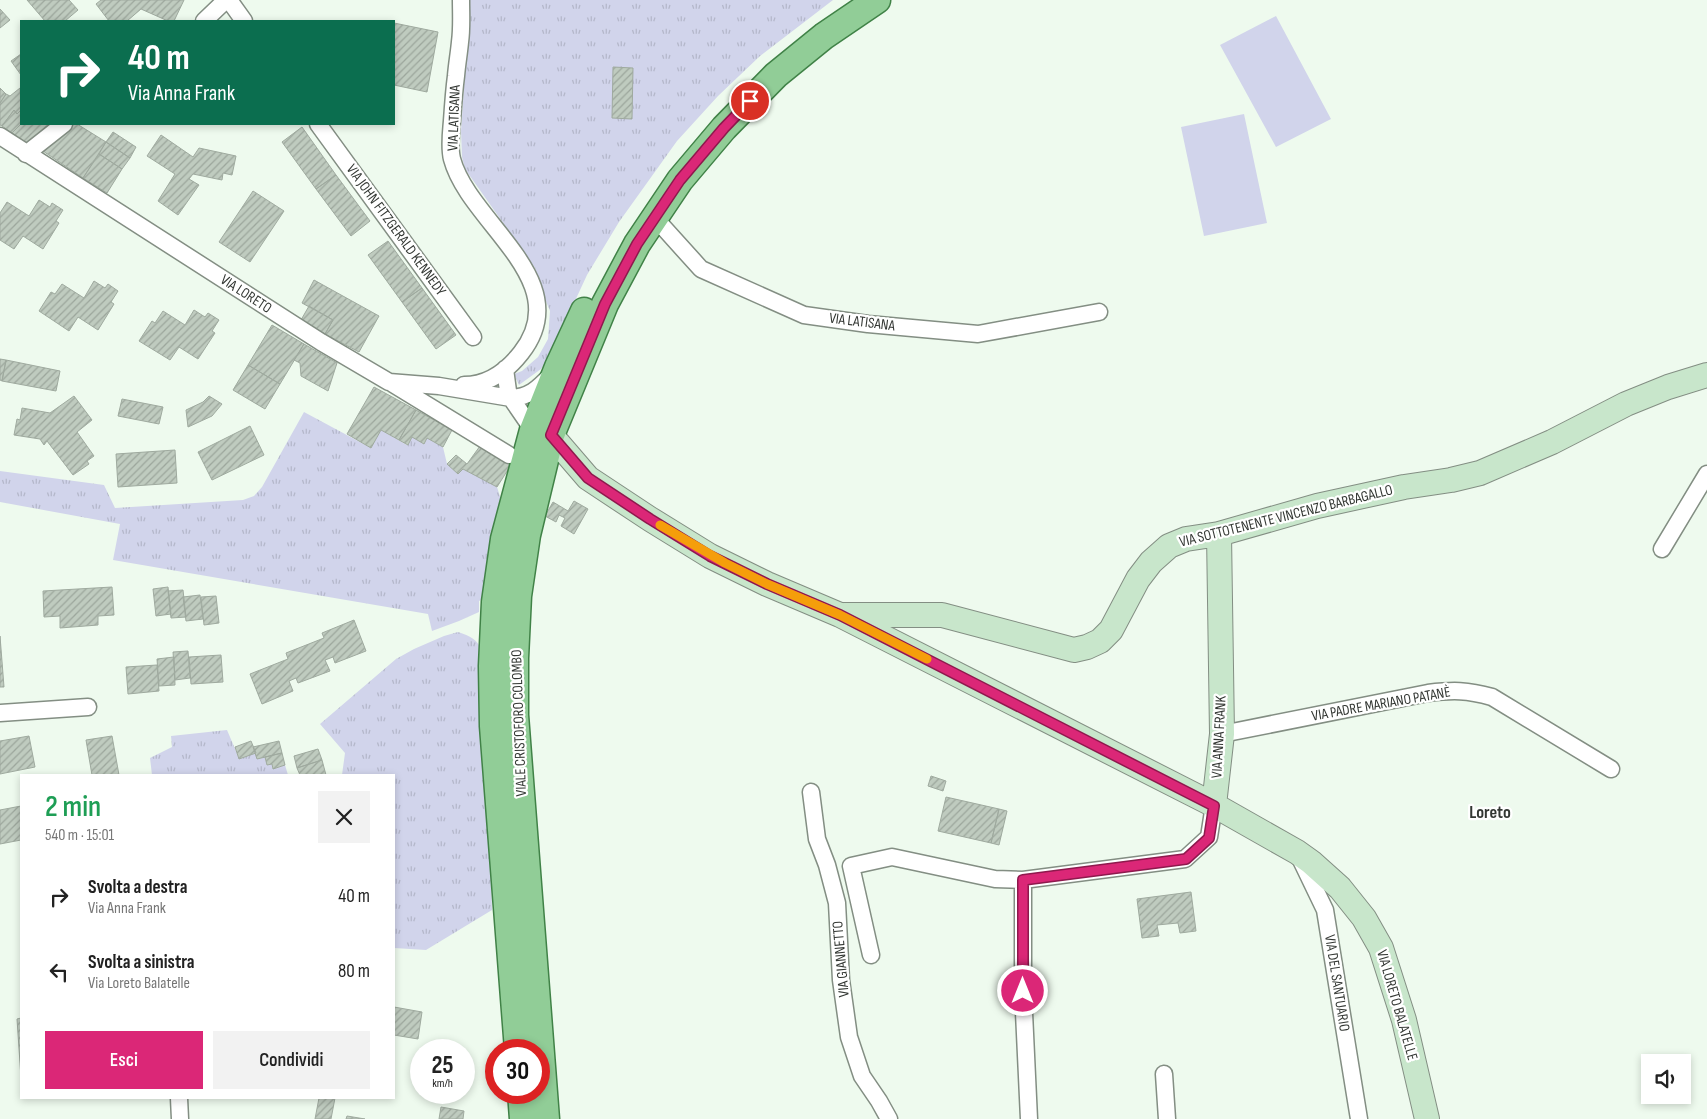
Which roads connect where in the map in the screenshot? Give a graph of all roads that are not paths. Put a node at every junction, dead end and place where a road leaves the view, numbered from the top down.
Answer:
1 (227, 0) edge
2 (461, 0) edge
3 (852, 0) edge
4 (877, 0) edge
5 (205, 20) edge
6 (243, 20) edge
7 (63, 125) edge
8 (319, 125) edge
9 (0, 136) edge
10 (26, 154) junction
11 (655, 218) junction
12 (1099, 312) dead end
13 (473, 337) dead end
14 (558, 367) junction
15 (505, 370) junction
16 (1707, 377) edge
17 (389, 382) junction
18 (439, 386) junction
19 (511, 398) junction
20 (542, 433) junction
21 (509, 455) dead end
22 (1707, 474) edge
23 (1219, 534) junction
24 (1662, 549) dead end
25 (840, 615) junction
26 (88, 707) dead end
27 (0, 713) edge
28 (1222, 734) junction
29 (1611, 769) dead end
30 (811, 792) dead end
31 (1214, 806) junction
32 (1297, 852) junction
33 (827, 865) junction
34 (851, 866) junction
35 (1023, 880) junction
36 (871, 955) dead end
37 (517, 1039) edge
38 (1164, 1074) dead end
39 (179, 1099) edge
40 (523, 1104) edge
41 (180, 1119) edge
42 (524, 1119) edge
43 (546, 1119) edge
44 (888, 1119) edge
45 (1029, 1119) edge
46 (1168, 1119) edge
47 (1359, 1119) edge
48 (1427, 1119) edge

1 - 5 street
1 - 6 street
2 - 15 street, VIA LATISANA
3 - 14 main road, VIALE CRISTOFORO COLOMBO
4 - 11 main road, VIALE CRISTOFORO COLOMBO
7 - 10 street
8 - 13 street, VIA JOHN FITZGERALD KENNEDY
9 - 10 street, VIA LORETO
10 - 17 street, VIA LORETO
11 - 12 street, VIA LATISANA
11 - 20 main road, VIALE CRISTOFORO COLOMBO
14 - 19 street
14 - 20 main road, VIALE CRISTOFORO COLOMBO
15 - 18 street, VIA LATISANA
15 - 19 street
16 - 23 street, VIA SOTTOTENENTE VINCENZO BARBAGALLO
17 - 18 street, VIA LORETO
17 - 21 street
18 - 19 street, VIA LORETO
19 - 20 street
20 - 25 street, VIA LORETO BALATELLE
20 - 37 main road, VIALE CRISTOFORO COLOMBO
20 - 43 main road, VIALE CRISTOFORO COLOMBO
22 - 24 street
23 - 25 street, VIA SOTTOTENENTE VINCENZO BARBAGALLO
23 - 28 street, VIA ANNA FRANK
25 - 31 street, VIA LORETO BALATELLE
26 - 27 street
28 - 29 street, VIA PADRE MARIANO PATANÈ
28 - 31 street, VIA ANNA FRANK
30 - 33 street, VIA GIANNETTO
31 - 32 street, VIA LORETO BALATELLE
31 - 35 street, VIA ANNA FRANK
32 - 47 street, VIA DEL SANTUARIO
32 - 48 street, VIA LORETO BALATELLE
33 - 34 street, VIA ANNA FRANK
33 - 44 street, VIA GIANNETTO
34 - 35 street, VIA ANNA FRANK
34 - 36 street
35 - 45 street
38 - 46 street
39 - 41 street
40 - 42 main road

